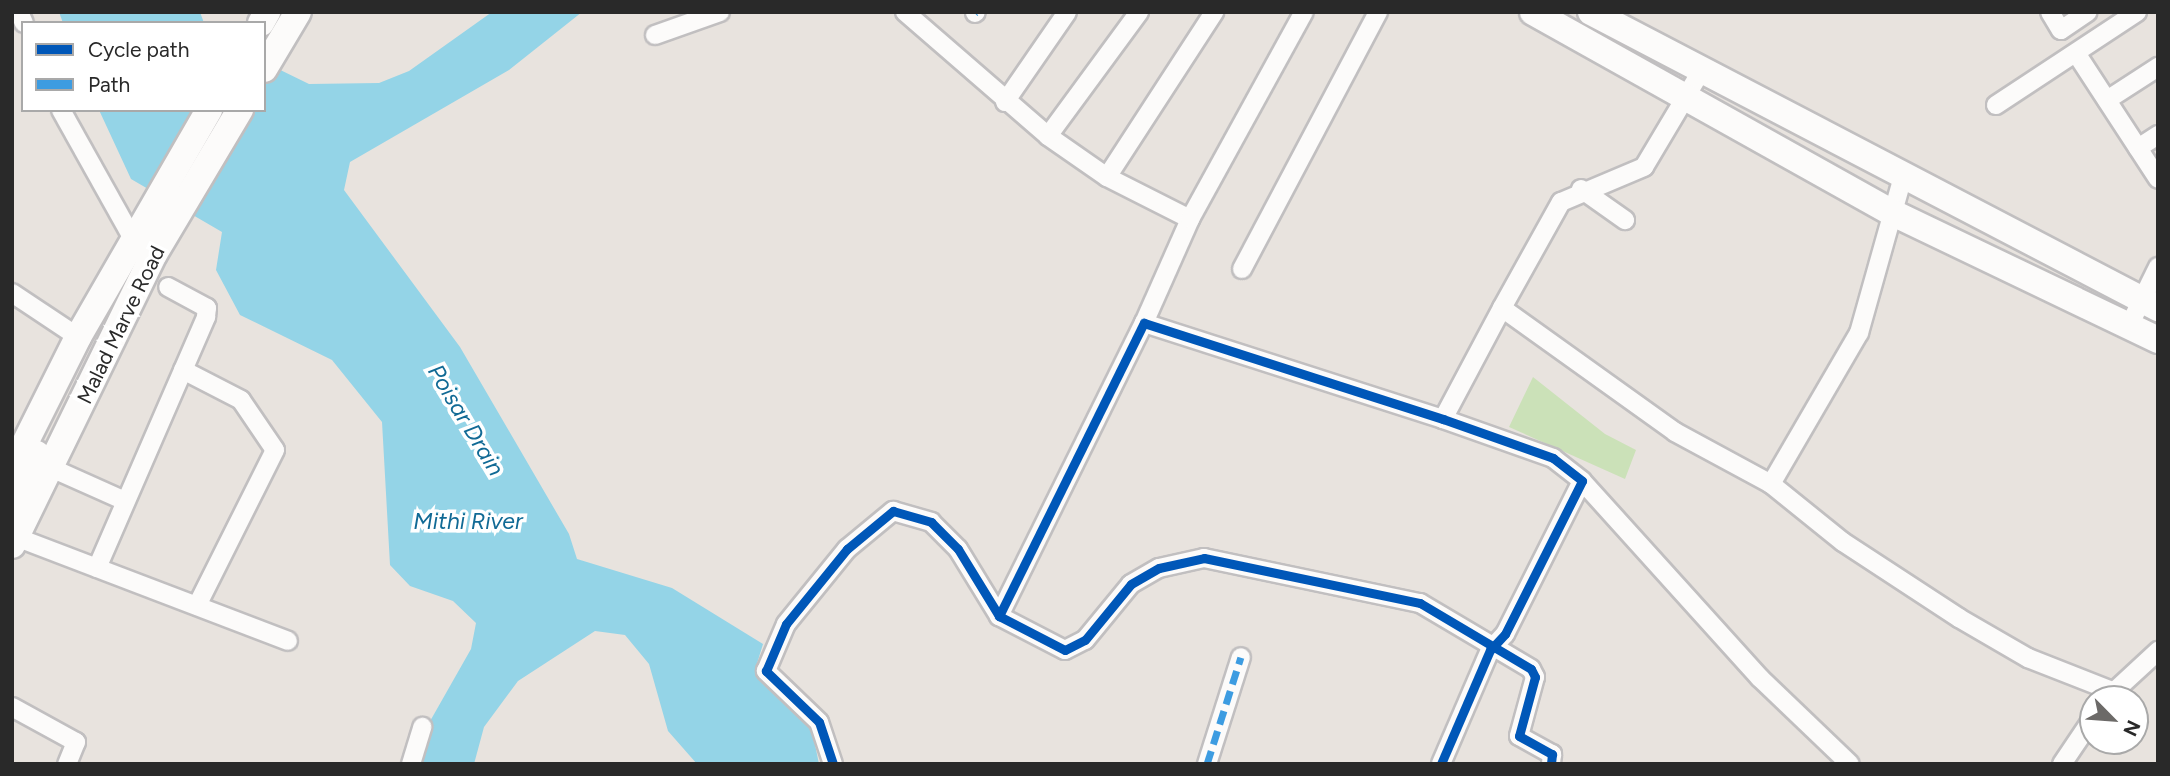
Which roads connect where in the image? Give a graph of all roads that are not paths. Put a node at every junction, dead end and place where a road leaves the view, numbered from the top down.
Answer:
1 (720, 12) edge
2 (905, 12) edge
3 (1067, 12) edge
4 (1139, 12) edge
5 (1214, 12) edge
6 (1304, 12) edge
7 (1378, 12) edge
8 (1533, 12) edge
9 (1591, 12) edge
10 (2050, 12) edge
11 (2088, 12) edge
12 (2137, 12) edge
13 (296, 16) edge
14 (656, 36) dead end
15 (2076, 52) junction
16 (266, 66) edge
17 (2158, 67) edge
18 (1700, 73) junction
19 (1688, 99) junction
20 (2107, 100) junction
21 (1005, 102) junction
22 (1996, 105) dead end
23 (62, 112) edge
24 (208, 112) edge
25 (239, 112) edge
26 (2158, 135) edge
27 (1048, 136) junction
28 (2138, 148) junction
29 (1107, 177) junction
30 (2158, 179) edge
31 (1902, 180) junction
32 (1576, 193) junction
33 (1893, 213) junction
34 (1190, 219) junction
35 (1620, 222) dead end
36 (139, 228) junction
37 (2158, 267) edge
38 (1242, 269) dead end
39 (144, 275) junction
40 (168, 287) dead end
41 (12, 293) edge
42 (2150, 304) edge
43 (1502, 308) junction
44 (1144, 323) junction
45 (2129, 326) junction
46 (78, 337) junction
47 (2158, 340) edge
48 (183, 370) junction
49 (1443, 419) junction
50 (51, 468) junction
51 (12, 470) edge
52 (1582, 481) junction
53 (1771, 484) junction
54 (125, 501) junction
55 (12, 503) edge
56 (14, 541) edge
57 (97, 568) junction
58 (197, 606) junction
59 (999, 616) junction
60 (288, 641) dead end
61 (1490, 650) junction
62 (2158, 651) edge
63 (1241, 657) dead end
64 (2087, 685) edge
65 (2120, 685) edge
66 (12, 707) edge
67 (422, 727) dead end
68 (2079, 739) edge
69 (67, 764) edge
70 (411, 764) edge
71 (833, 764) edge
72 (1207, 764) edge
73 (1441, 764) edge
74 (1551, 764) edge
75 (1850, 764) edge
76 (2062, 764) edge

1 - 14 street
2 - 21 street
3 - 21 street
4 - 27 street
5 - 29 street
6 - 34 street
7 - 38 street
8 - 19 main road
9 - 18 main road
10 - 11 street
12 - 15 street
13 - 16 main road
15 - 20 street
15 - 22 street
17 - 20 street
18 - 19 street
18 - 31 main road
19 - 32 street
19 - 33 main road
20 - 28 street
21 - 27 street
23 - 36 street
24 - 36 main road, Malad Marve Road
25 - 39 main road, Malad Marve Road
26 - 28 street
27 - 29 street
28 - 30 street
29 - 34 street
31 - 33 street
31 - 42 main road
32 - 35 street
32 - 43 street
33 - 45 main road
33 - 53 street
34 - 44 street
36 - 46 main road, Malad Marve Road
37 - 42 street
39 - 50 main road, Malad Marve Road
39 - 55 main road
40 - 48 street
41 - 46 street
42 - 45 street
43 - 49 street
43 - 53 street
44 - 49 street
44 - 59 street
45 - 47 main road
46 - 51 main road, Malad Marve Road
48 - 54 street
48 - 58 street
49 - 52 street
50 - 54 street
50 - 56 main road, Malad Marve Road
52 - 61 street
52 - 75 street
53 - 64 street
54 - 57 street
56 - 57 street
57 - 58 street
58 - 60 street
59 - 61 street
59 - 71 street
61 - 73 street
61 - 74 street
62 - 65 street
63 - 72 street
66 - 69 street
67 - 70 street
68 - 76 street

